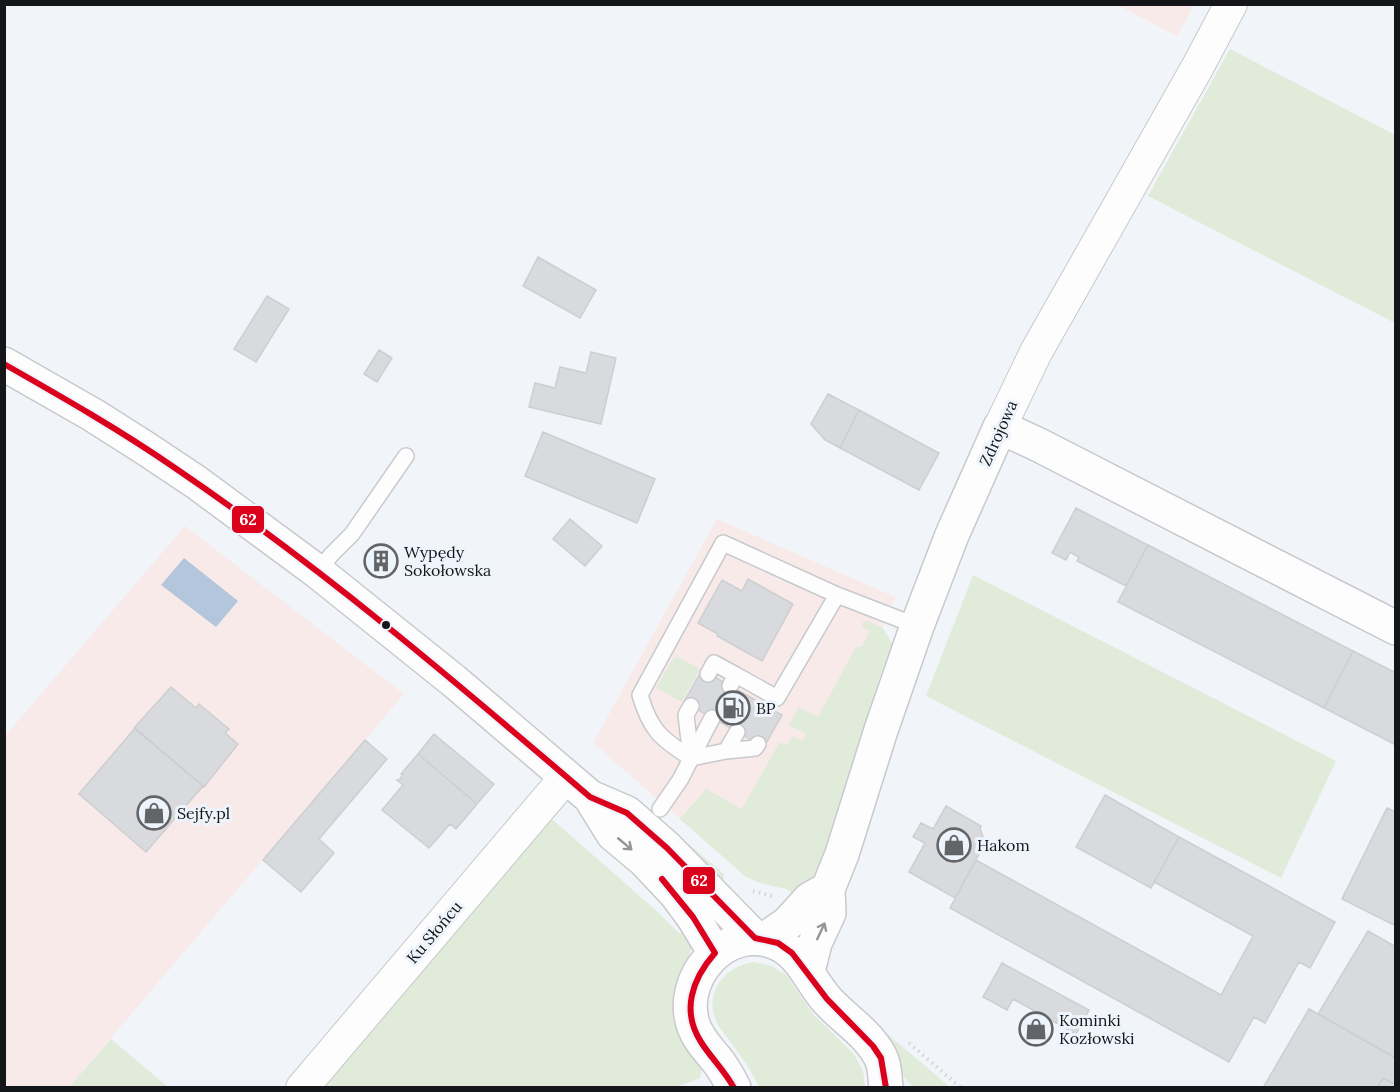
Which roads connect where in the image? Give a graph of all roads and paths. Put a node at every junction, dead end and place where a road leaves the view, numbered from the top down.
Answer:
1 (1231, 4) edge
2 (4, 364) edge
3 (1000, 427) junction
4 (406, 456) dead end
5 (318, 572) junction
6 (837, 595) junction
7 (918, 626) junction
8 (1395, 628) edge
9 (708, 674) dead end
10 (691, 706) dead end
11 (712, 718) dead end
12 (737, 732) dead end
13 (758, 744) dead end
14 (726, 752) junction
15 (691, 758) junction
16 (578, 787) junction
17 (660, 809) junction
18 (627, 813) junction
19 (667, 848) junction
20 (828, 889) junction
21 (760, 939) junction
22 (715, 953) junction
23 (808, 972) junction
24 (302, 1088) edge
25 (734, 1088) edge
26 (886, 1088) edge

1 - 3 street, Zdrojowa
2 - 5 street
3 - 7 street, Zdrojowa
3 - 8 street
4 - 5 lane
5 - 16 street
6 - 7 lane
6 - 9 lane
6 - 15 lane
7 - 20 street, Zdrojowa
10 - 15 lane
11 - 15 lane
12 - 14 lane
13 - 14 lane
14 - 15 lane
15 - 17 lane
16 - 18 street
16 -> 22 street
16 - 24 street, Ku Słońcu
17 - 18 lane
17 - 19 lane
18 - 19 street
19 - 21 street
20 - 21 street
23 -> 20 street, Zdrojowa
21 - 22 street
21 - 23 street
22 - 25 street
23 - 26 street

